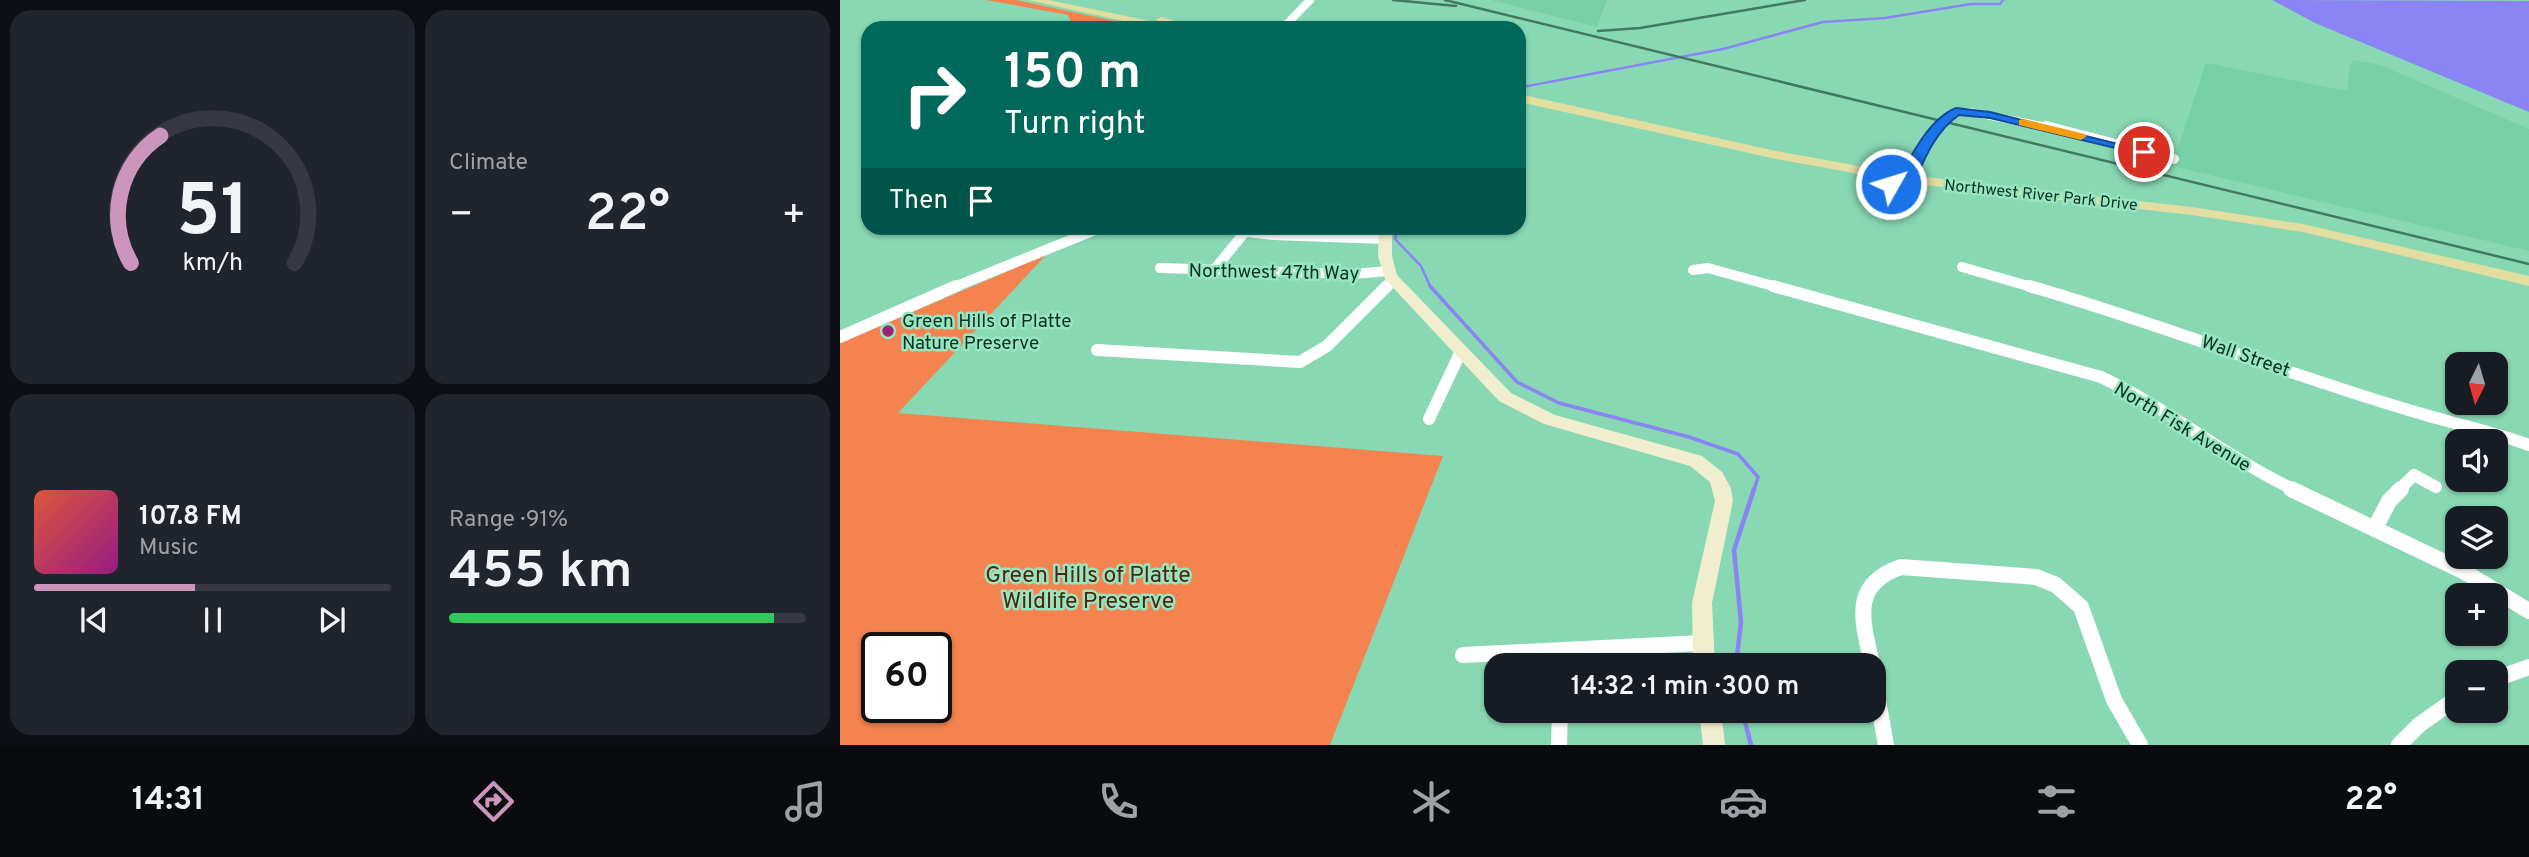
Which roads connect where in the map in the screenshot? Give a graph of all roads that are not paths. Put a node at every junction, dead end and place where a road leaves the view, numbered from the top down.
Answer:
1 (1033, 0) edge
2 (1071, 0) edge
3 (1310, 0) edge
4 (1136, 21) edge
5 (1166, 21) edge
6 (1290, 21) edge
7 (1526, 100) edge
8 (1526, 107) edge
9 (1567, 112) junction
10 (2174, 159) dead end
11 (1907, 183) junction
12 (1082, 235) edge
13 (1243, 235) edge
14 (1385, 235) edge
15 (1962, 267) dead end
16 (1160, 268) dead end
17 (1214, 270) junction
18 (1692, 271) dead end
19 (1391, 276) junction
20 (2529, 281) edge
21 (840, 337) edge
22 (1097, 350) dead end
23 (1461, 351) junction
24 (1429, 419) dead end
25 (2529, 445) edge
26 (2436, 487) dead end
27 (2375, 528) junction
28 (2529, 611) edge
29 (1702, 643) junction
30 (1609, 653) edge
31 (1703, 653) edge
32 (1870, 653) edge
33 (1463, 655) dead end
34 (1484, 656) edge
35 (2529, 667) edge
36 (2508, 674) edge
37 (2445, 707) edge
38 (1560, 723) edge
39 (1711, 723) edge
40 (1882, 723) edge
41 (1559, 745) edge
42 (1714, 745) edge
43 (1886, 745) edge
44 (2140, 745) edge
45 (2399, 745) edge

1 - 4 main road
2 - 5 main road
3 - 6 street
7 - 9 main road, Northwest River Park Drive
8 - 9 main road, Northwest River Park Drive
9 - 11 main road, Northwest River Park Drive
10 - 11 street
11 - 20 main road, Northwest River Park Drive
12 - 21 street
13 - 17 street
14 - 19 street
15 - 25 street, Wall Street
16 - 17 street, Northwest 47th Way
17 - 19 street, Northwest 47th Way
18 - 27 street, North Fisk Avenue
19 - 22 street
19 - 23 street
23 - 24 street
23 - 29 street
26 - 27 street
27 - 28 street, North Fisk Avenue
29 - 30 street
29 - 31 street
32 - 44 street
33 - 34 street
35 - 36 street
37 - 45 street
38 - 41 street
39 - 42 street
40 - 43 street

